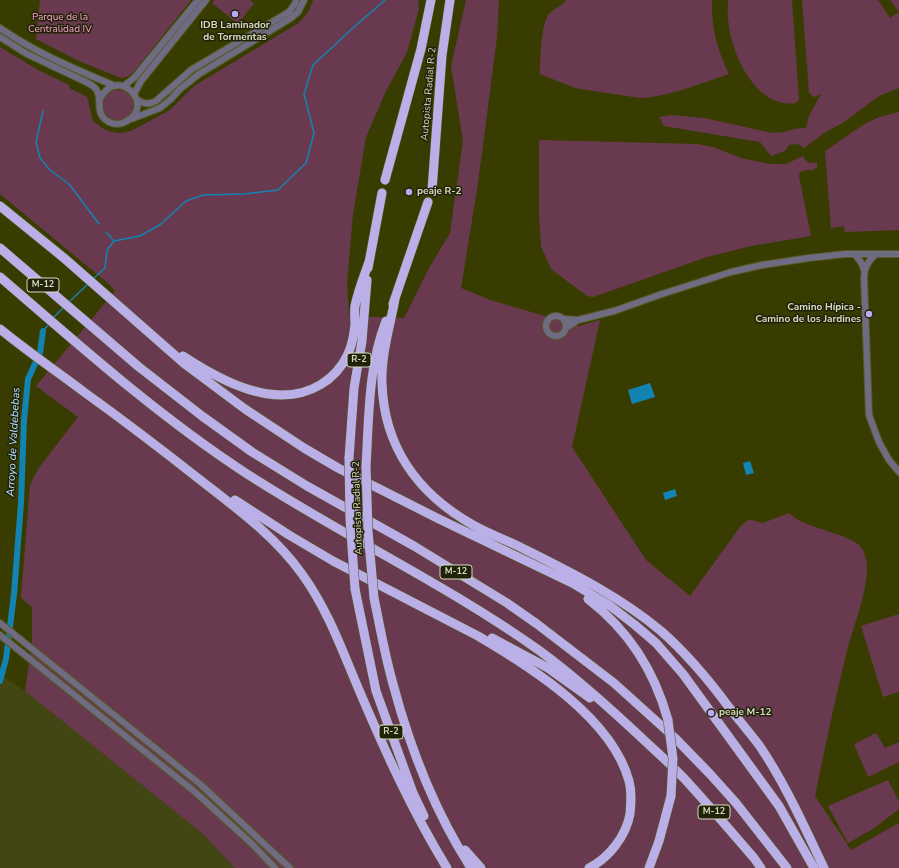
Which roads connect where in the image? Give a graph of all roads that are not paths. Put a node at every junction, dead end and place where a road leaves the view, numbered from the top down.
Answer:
1 (198, 0) edge
2 (206, 0) edge
3 (296, 0) edge
4 (304, 0) edge
5 (431, 0) edge
6 (450, 0) edge
7 (0, 28) edge
8 (0, 37) edge
9 (116, 86) junction
10 (124, 86) junction
11 (136, 97) junction
12 (100, 99) junction
13 (131, 119) junction
14 (384, 180) dead end
15 (432, 190) dead end
16 (382, 193) dead end
17 (428, 202) dead end
18 (0, 206) edge
19 (0, 248) edge
20 (855, 254) junction
21 (876, 254) junction
22 (899, 254) edge
23 (369, 262) junction
24 (864, 270) junction
25 (0, 277) edge
26 (395, 299) junction
27 (564, 319) junction
28 (578, 320) junction
29 (566, 328) junction
30 (3, 332) edge
31 (149, 332) junction
32 (150, 440) junction
33 (899, 472) edge
34 (527, 561) junction
35 (391, 590) junction
36 (0, 623) edge
37 (0, 635) edge
38 (664, 759) junction
39 (440, 811) junction
40 (276, 868) edge
41 (290, 868) edge
42 (448, 868) edge
43 (471, 868) edge
44 (481, 868) edge
45 (589, 868) edge
46 (649, 868) edge
47 (761, 868) edge
48 (787, 868) edge
49 (814, 868) edge
50 (824, 868) edge

1 - 10 street
2 - 11 street
3 - 11 street
4 - 13 street
5 - 14 highway, Autopista Radial R-2
6 - 15 highway, Autopista Radial R-2
7 - 9 street
8 - 12 street
9 - 10 street
9 - 12 street
10 - 11 street
11 - 13 street
12 - 13 street
16 - 23 highway, Autopista Radial R-2 / R-2
17 - 26 highway, Autopista Radial R-2 / R-2
18 - 31 highway
19 - 48 highway, M-12
20 - 21 street
20 - 24 street
20 - 28 street
21 - 22 street
21 - 24 street
23 - 31 highway
23 - 42 highway, Autopista Radial R-2 / R-2, bridge
24 - 33 street
25 - 38 highway, M-12
26 - 39 highway, Autopista Radial R-2 / R-2, bridge
26 - 50 highway
27 - 28 street
27 - 29 street
27 - 29 street
28 - 29 street
30 - 32 highway
31 - 34 highway
32 - 35 highway
32 - 42 highway
34 - 46 highway, bridge
34 - 49 highway
35 - 38 highway
35 - 45 highway
36 - 41 street
37 - 40 street
38 - 47 highway, M-12
39 - 43 highway, R-2
39 - 44 highway

